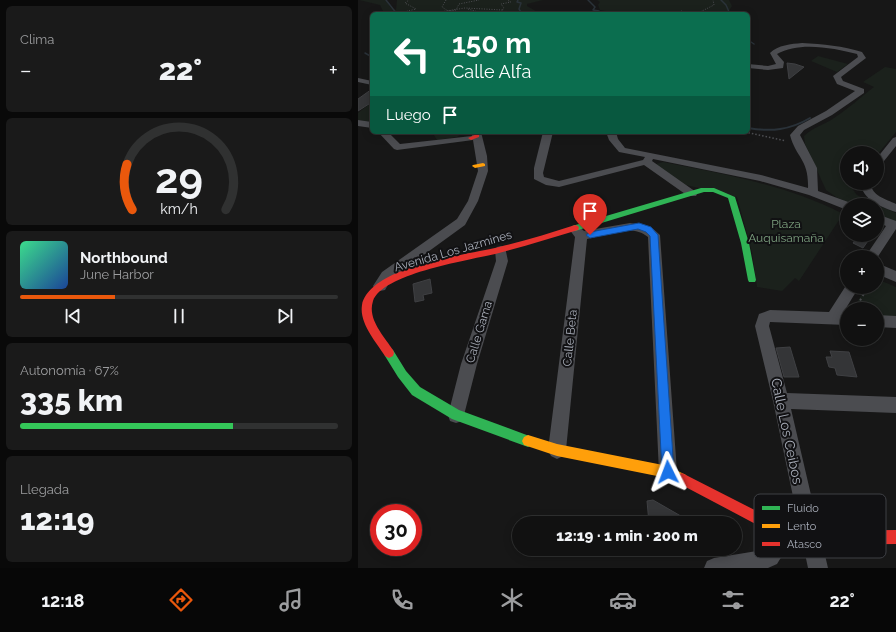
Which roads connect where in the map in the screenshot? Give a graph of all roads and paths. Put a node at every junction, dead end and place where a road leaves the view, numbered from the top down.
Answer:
1 (409, 0) edge
2 (446, 0) edge
3 (479, 0) edge
4 (507, 0) edge
5 (713, 0) edge
6 (463, 8) junction
7 (457, 9) junction
8 (446, 10) junction
9 (503, 10) joint
10 (456, 11) joint
11 (404, 12) edge
12 (436, 12) edge
13 (477, 12) edge
14 (700, 12) edge
15 (750, 66) edge
16 (358, 80) edge
17 (370, 83) edge
18 (358, 84) edge
19 (370, 86) edge
20 (358, 123) edge
21 (370, 126) edge
22 (750, 133) edge
23 (385, 134) edge
24 (473, 134) edge
25 (548, 134) edge
26 (611, 134) edge
27 (896, 140) edge
28 (797, 144) junction
29 (884, 155) edge
30 (648, 160) junction
31 (869, 190) edge
32 (813, 193) junction
33 (692, 194) junction
34 (840, 203) edge
35 (896, 208) edge
36 (884, 220) edge
37 (894, 224) edge
38 (578, 232) junction
39 (501, 250) junction
40 (876, 250) edge
41 (884, 271) edge
42 (896, 277) edge
43 (752, 280) dead end
44 (380, 286) junction
45 (362, 315) edge
46 (840, 319) edge
47 (884, 321) edge
48 (896, 322) edge
49 (781, 401) junction
50 (896, 405) edge
51 (456, 415) junction
52 (557, 450) junction
53 (668, 472) junction
54 (801, 494) edge
55 (754, 517) edge
56 (886, 537) edge
57 (896, 537) edge
58 (766, 558) edge
59 (714, 568) edge

1 - 11 path
2 - 8 path
3 - 7 path
4 - 9 path
5 - 14 path
6 - 7 path
6 - 9 path
6 - 13 path
7 - 8 path
7 - 10 path
8 - 10 path
8 - 12 path
15 - 28 street
16 - 17 street
18 - 19 street
20 - 21 street
22 - 28 path
23 - 24 street
24 - 44 street
25 - 30 street
26 - 30 street
27 - 29 street
28 - 32 street
30 - 32 street
30 - 33 street
31 - 35 street
32 - 34 street
33 - 38 street, Avenida Los Jazmines
33 - 43 street
36 - 37 street
37 - 40 street
38 - 39 street, Avenida Los Jazmines
38 - 52 street, Calle Beta
38 - 53 street
39 - 44 street, Avenida Los Jazmines
39 - 51 street, Calle Gama
41 - 42 street
44 - 45 street, Avenida Los Jazmines
45 - 51 street, Avenida Los Jazmines
46 - 49 street, Calle Los Ceibos
47 - 48 street
49 - 50 street
49 - 54 street, Calle Los Ceibos
51 - 52 street, Avenida Los Jazmines
52 - 53 street, Avenida Los Jazmines
53 - 55 street, Avenida Los Jazmines
56 - 57 street, Avenida Los Jazmines
58 - 59 street

